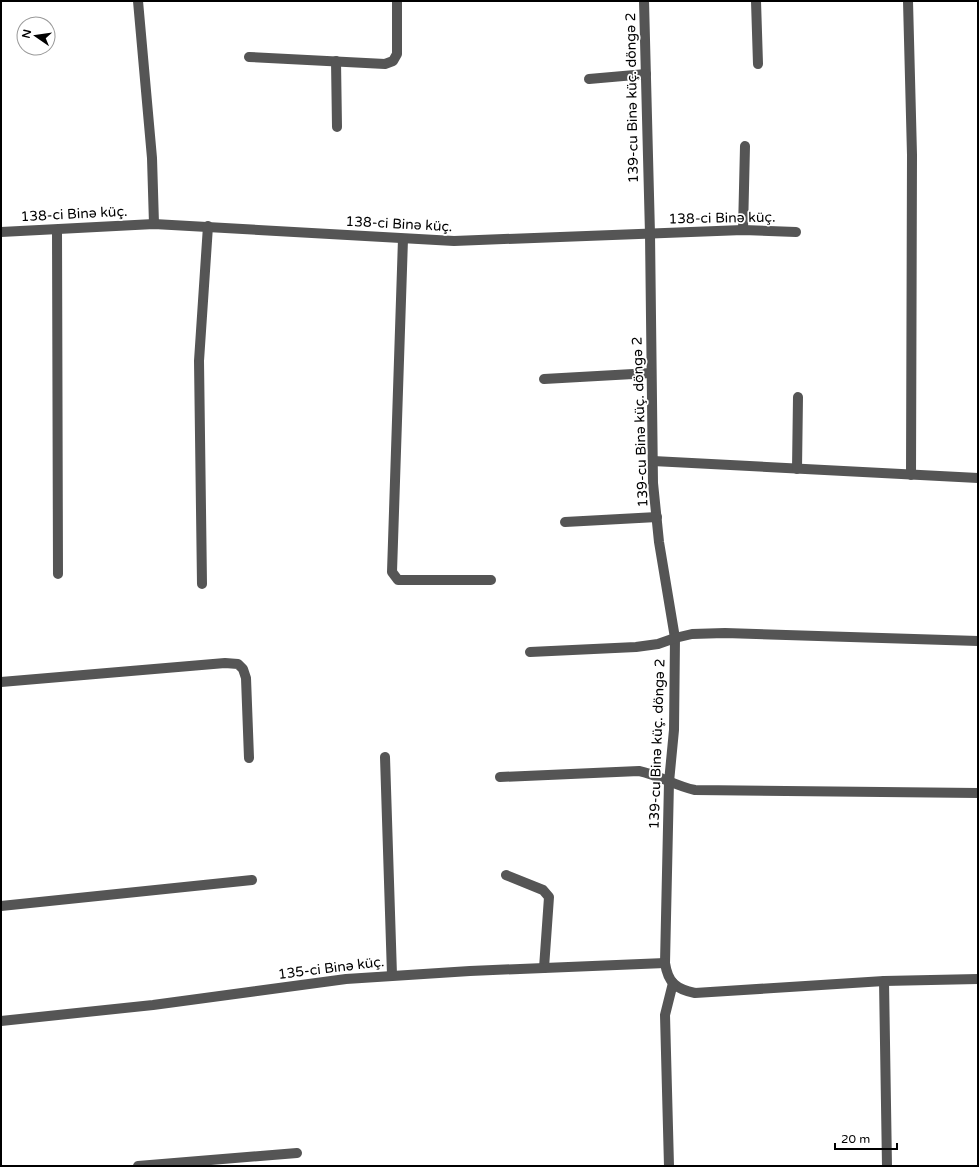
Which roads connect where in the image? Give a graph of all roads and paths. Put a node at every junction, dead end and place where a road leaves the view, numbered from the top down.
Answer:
1 (138, 1) edge
2 (398, 1) edge
3 (644, 1) edge
4 (756, 1) edge
5 (908, 1) edge
6 (249, 57) dead end
7 (336, 61) junction
8 (758, 64) dead end
9 (646, 74) junction
10 (589, 79) dead end
11 (337, 127) dead end
12 (745, 146) dead end
13 (154, 224) junction
14 (208, 226) junction
15 (57, 230) junction
16 (743, 230) junction
17 (1, 232) edge
18 (796, 232) dead end
19 (650, 234) junction
20 (403, 239) junction
21 (652, 373) junction
22 (544, 379) dead end
23 (798, 397) dead end
24 (652, 461) junction
25 (797, 470) junction
26 (911, 475) junction
27 (978, 478) edge
28 (657, 517) junction
29 (565, 522) dead end
30 (58, 574) dead end
31 (491, 580) dead end
32 (202, 584) dead end
33 (675, 638) junction
34 (978, 641) edge
35 (530, 652) dead end
36 (1, 682) edge
37 (385, 757) dead end
38 (249, 758) dead end
39 (500, 777) dead end
40 (669, 782) junction
41 (978, 794) edge
42 (506, 875) dead end
43 (252, 880) dead end
44 (1, 906) edge
45 (665, 963) junction
46 (544, 968) junction
47 (392, 975) junction
48 (978, 979) edge
49 (884, 981) junction
50 (673, 983) junction
51 (1, 1021) edge
52 (297, 1153) dead end
53 (138, 1166) edge
54 (669, 1166) edge
55 (887, 1166) edge

1 - 13 street
2 - 7 street
3 - 9 street, 139-cu Binə küç. döngə 2
4 - 8 street
5 - 26 street
6 - 7 street
7 - 11 street
9 - 10 street
9 - 19 street, 139-cu Binə küç. döngə 2
12 - 16 street
13 - 14 street, 138-ci Binə küç.
13 - 15 street, 138-ci Binə küç.
14 - 20 street, 138-ci Binə küç.
14 - 32 street
15 - 17 street, 138-ci Binə küç.
15 - 30 street
16 - 18 street, 138-ci Binə küç.
16 - 19 street, 138-ci Binə küç.
19 - 20 street, 138-ci Binə küç.
19 - 21 street, 139-cu Binə küç. döngə 2
20 - 31 street
21 - 22 street
21 - 24 street, 139-cu Binə küç. döngə 2
23 - 25 street
24 - 25 street
24 - 28 street, 139-cu Binə küç. döngə 2
25 - 26 street
26 - 27 street
28 - 29 street
28 - 33 street, 139-cu Binə küç. döngə 2
33 - 34 street
33 - 35 street
33 - 40 street, 139-cu Binə küç. döngə 2
36 - 38 street
37 - 47 street
39 - 40 street
40 - 41 street
40 - 45 street, 139-cu Binə küç. döngə 2
42 - 46 street
43 - 44 street
45 - 46 street, 135-ci Binə küç.
45 - 50 street, 139-cu Binə küç. döngə 2
46 - 47 street, 135-ci Binə küç.
47 - 51 street, 135-ci Binə küç.
48 - 49 street
49 - 50 street
49 - 55 street
50 - 54 street
52 - 53 street

